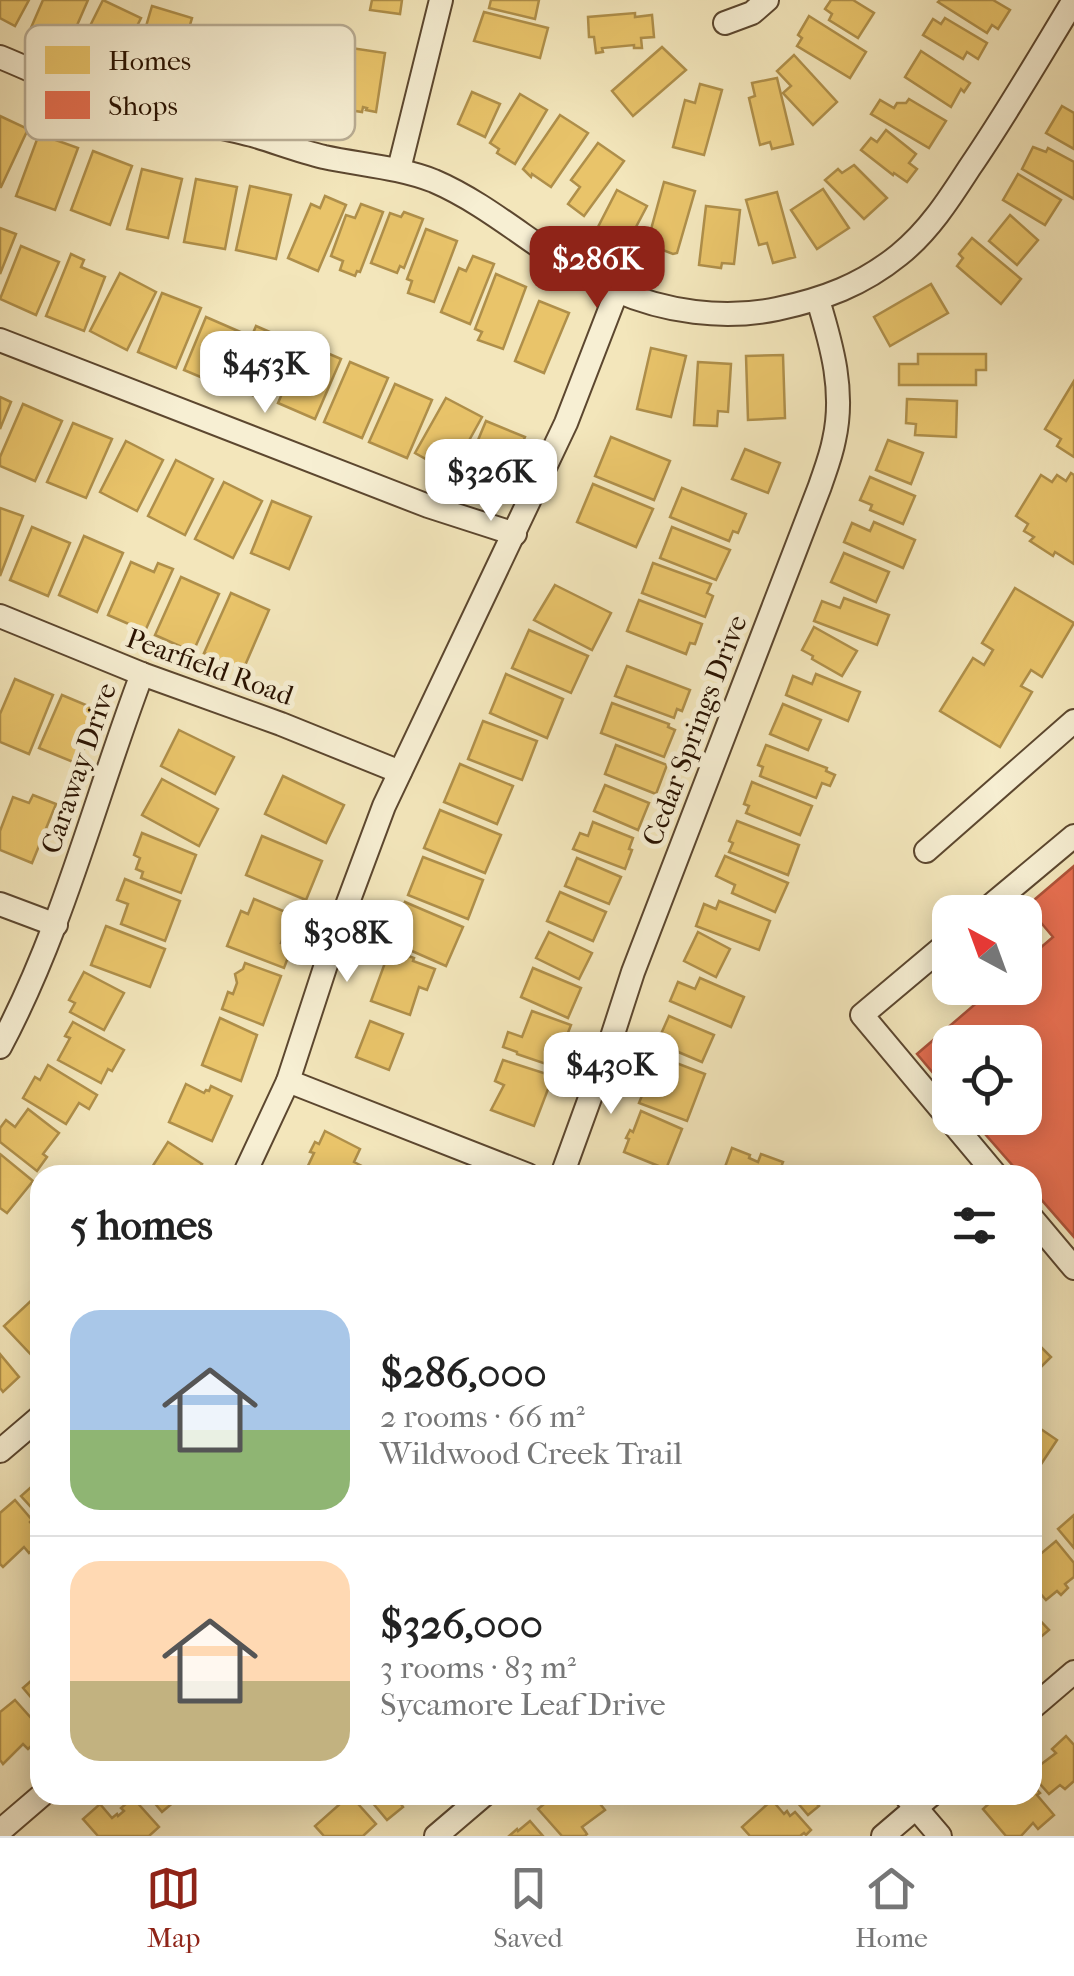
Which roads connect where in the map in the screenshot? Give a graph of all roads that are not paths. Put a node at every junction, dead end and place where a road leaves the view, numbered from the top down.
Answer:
1 (440, 0) edge
2 (767, 0) edge
3 (1074, 0) edge
4 (725, 24) dead end
5 (0, 57) edge
6 (25, 67) edge
7 (267, 140) edge
8 (399, 169) junction
9 (617, 292) junction
10 (818, 300) junction
11 (0, 340) edge
12 (515, 534) junction
13 (0, 616) edge
14 (142, 674) junction
15 (1074, 721) edge
16 (400, 772) junction
17 (1074, 836) edge
18 (926, 851) dead end
19 (1003, 895) edge
20 (0, 904) edge
21 (56, 925) junction
22 (932, 956) edge
23 (0, 1047) edge
24 (288, 1082) junction
25 (249, 1165) edge
26 (502, 1165) edge
27 (566, 1165) edge
28 (988, 1165) edge
29 (1042, 1230) edge
30 (1074, 1268) edge
31 (30, 1425) edge
32 (0, 1451) edge
33 (1074, 1672) edge
34 (1042, 1699) edge
35 (30, 1805) edge
36 (472, 1805) edge
37 (912, 1805) edge
38 (922, 1805) edge
39 (0, 1831) edge
40 (436, 1836) edge
41 (883, 1836) edge
42 (940, 1836) edge

1 - 8 street
2 - 4 street
3 - 10 street
5 - 6 street
7 - 8 street
8 - 9 street
9 - 10 street
9 - 12 street
10 - 27 street, Cedar Springs Drive
11 - 12 street
12 - 16 street
13 - 14 street, Pearfield Road
14 - 16 street, Pearfield Road
14 - 21 street, Caraway Drive
15 - 18 street
16 - 24 street
17 - 19 street
20 - 21 street
21 - 23 street, Caraway Drive
22 - 28 street
24 - 25 street
24 - 26 street
29 - 30 street
31 - 32 street
33 - 34 street
35 - 39 street
36 - 40 street
37 - 41 street
38 - 42 street

